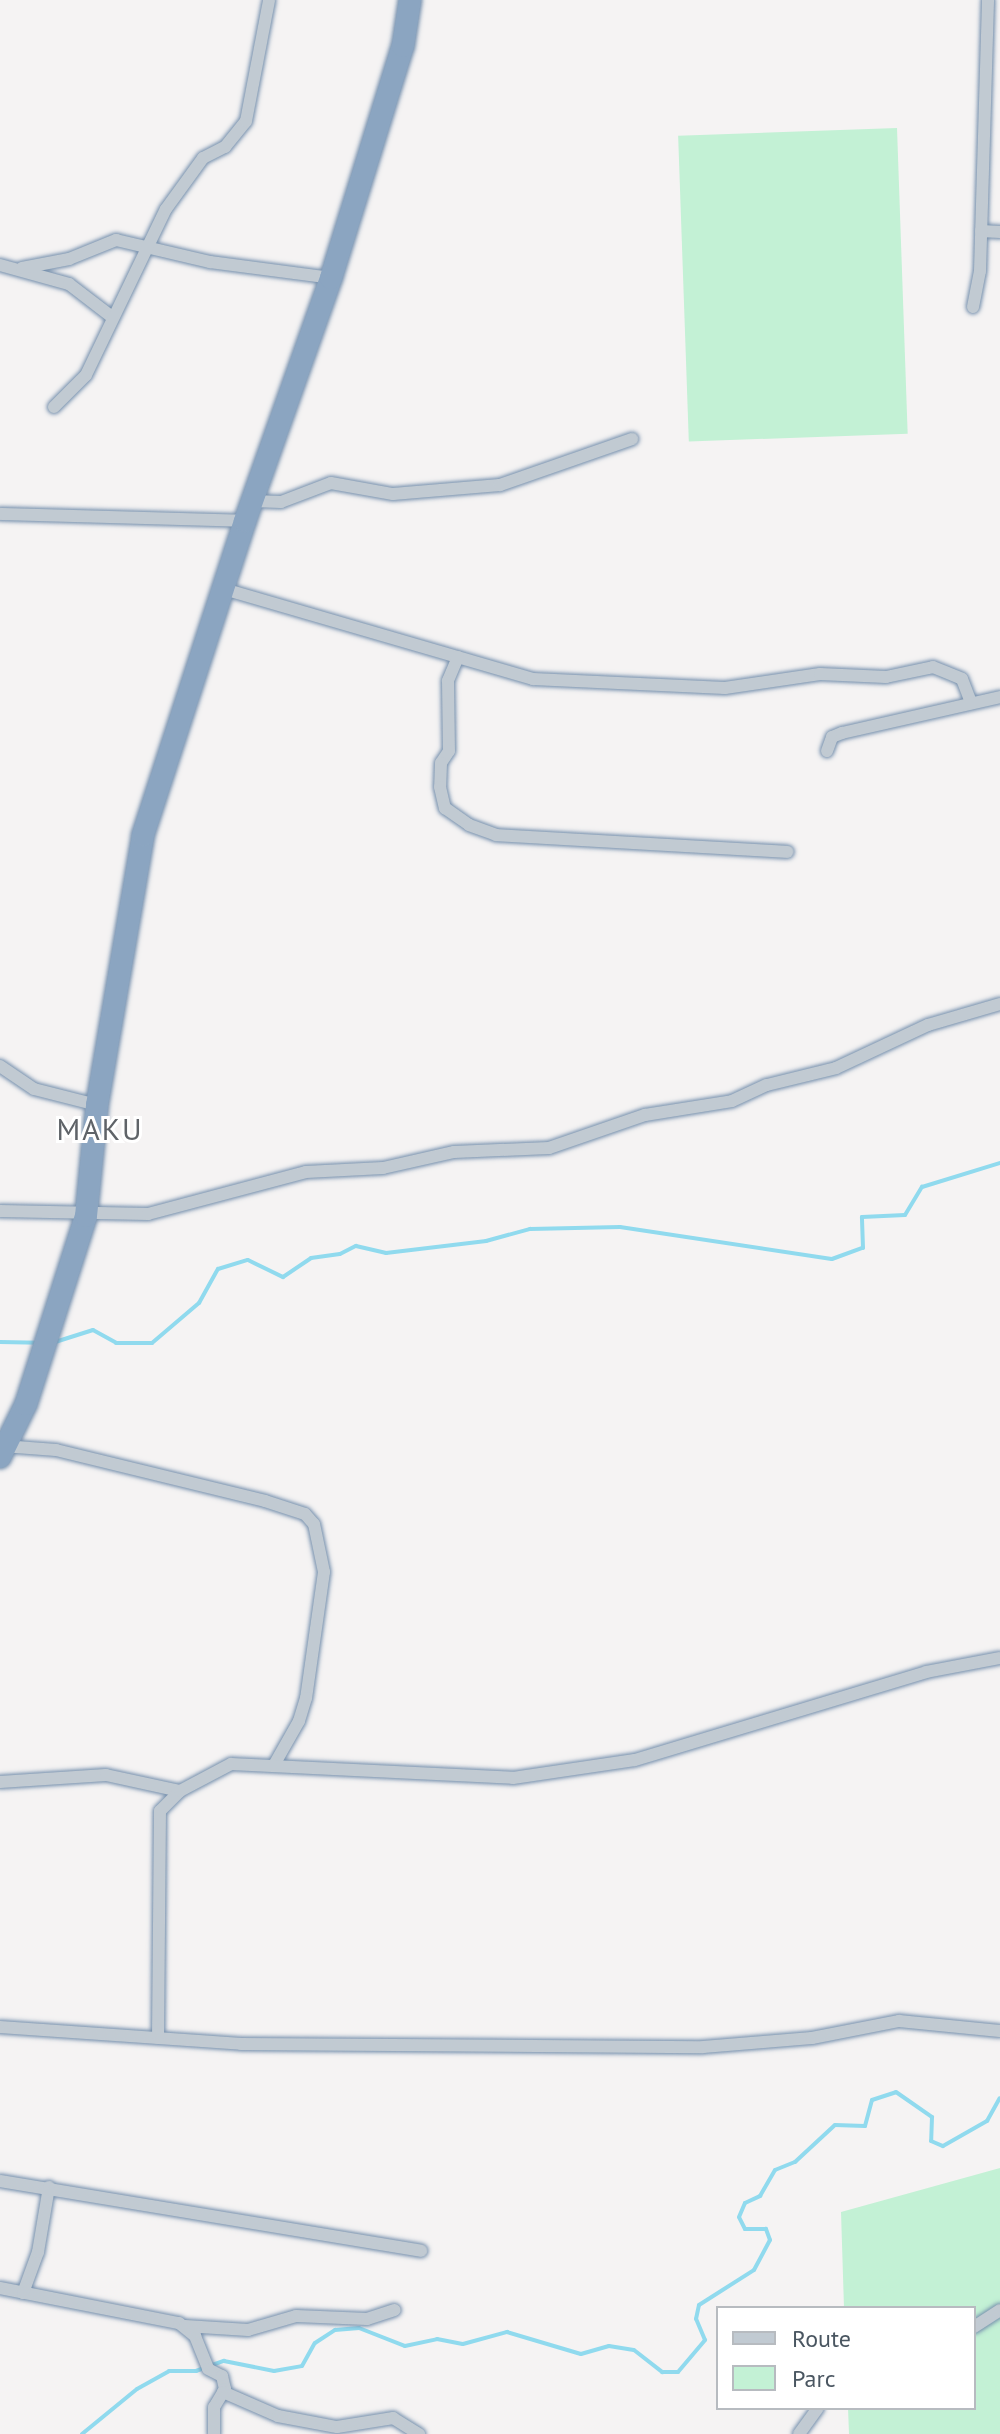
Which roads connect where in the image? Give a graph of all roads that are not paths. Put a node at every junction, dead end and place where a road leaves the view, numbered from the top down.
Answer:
1 (269, 0) edge
2 (410, 0) edge
3 (988, 0) edge
4 (994, 78) edge
5 (981, 231) junction
6 (1000, 232) edge
7 (149, 247) junction
8 (0, 265) edge
9 (22, 268) junction
10 (331, 278) junction
11 (973, 307) dead end
12 (112, 317) junction
13 (54, 407) dead end
14 (632, 439) dead end
15 (248, 511) junction
16 (0, 514) edge
17 (227, 590) junction
18 (458, 657) junction
19 (1000, 697) edge
20 (971, 703) junction
21 (827, 751) dead end
22 (788, 852) dead end
23 (1000, 1004) edge
24 (0, 1066) edge
25 (97, 1105) junction
26 (0, 1211) edge
27 (86, 1216) junction
28 (2, 1450) edge
29 (1000, 1658) edge
30 (274, 1765) junction
31 (0, 1782) edge
32 (180, 1791) junction
33 (0, 2027) edge
34 (1000, 2031) edge
35 (158, 2038) junction
36 (0, 2181) edge
37 (49, 2187) junction
38 (421, 2251) dead end
39 (0, 2288) edge
40 (23, 2293) junction
41 (395, 2310) dead end
42 (1000, 2310) edge
43 (185, 2326) junction
44 (976, 2326) edge
45 (223, 2392) junction
46 (817, 2410) edge
47 (214, 2434) edge
48 (419, 2434) edge
49 (799, 2434) edge

1 - 7 street
2 - 10 highway
3 - 4 street
4 - 5 street
5 - 6 street
5 - 11 street
7 - 9 street
7 - 10 street
7 - 12 street
8 - 9 street
9 - 12 street
10 - 15 highway
12 - 13 street
14 - 15 street
15 - 16 street
15 - 17 highway
17 - 18 street
17 - 25 highway
18 - 20 street
18 - 22 street
19 - 20 street
20 - 21 street
23 - 27 street
24 - 25 street
25 - 27 highway
26 - 27 street
27 - 28 highway
28 - 30 street
29 - 30 street
30 - 32 street
31 - 32 street
32 - 35 street
33 - 35 street
34 - 35 street
36 - 37 street
37 - 38 street
37 - 40 street
39 - 40 street
40 - 43 street
41 - 43 street
42 - 44 street
43 - 45 street
45 - 47 street
45 - 48 street
46 - 49 street

